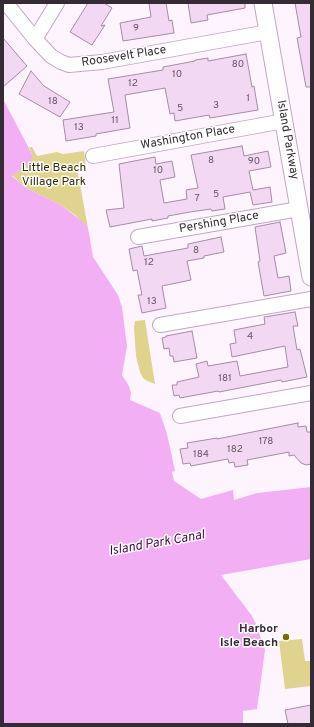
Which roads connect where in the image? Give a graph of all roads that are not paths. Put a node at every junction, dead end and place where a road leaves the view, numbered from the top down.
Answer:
1 (6, 3) edge
2 (57, 3) edge
3 (263, 3) edge
4 (268, 32) junction
5 (35, 39) junction
6 (284, 121) junction
7 (93, 156) dead end
8 (299, 209) junction
9 (138, 237) dead end
10 (311, 277) edge
11 (311, 299) edge
12 (160, 325) dead end
13 (311, 393) edge
14 (180, 416) dead end

1 - 5 street, Roosevelt Place
2 - 5 street
3 - 4 street, Island Parkway
4 - 5 street, Roosevelt Place
4 - 6 street, Island Parkway
6 - 7 street, Washington Place
6 - 8 street, Island Parkway
8 - 9 street, Pershing Place
8 - 10 street, Island Parkway
11 - 12 street
13 - 14 street

